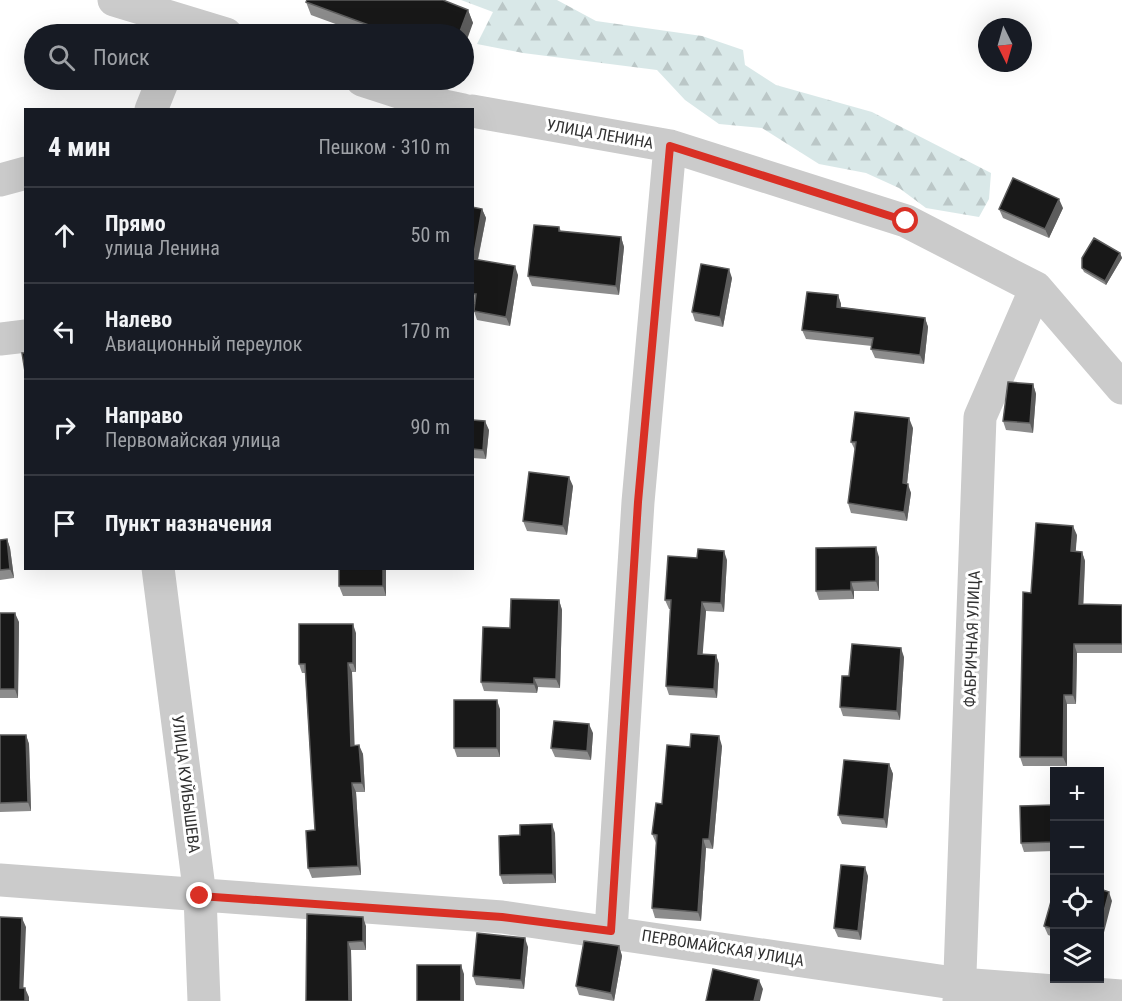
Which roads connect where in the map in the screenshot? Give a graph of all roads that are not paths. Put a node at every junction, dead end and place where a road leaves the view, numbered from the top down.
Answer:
1 (114, 0) edge
2 (172, 24) edge
3 (159, 90) edge
4 (393, 90) edge
5 (153, 108) edge
6 (454, 108) edge
7 (474, 111) edge
8 (670, 146) junction
9 (24, 174) edge
10 (0, 180) edge
11 (1036, 288) junction
12 (24, 336) edge
13 (0, 339) edge
14 (1122, 388) edge
15 (158, 570) edge
16 (0, 880) edge
17 (200, 896) junction
18 (611, 931) junction
19 (960, 992) edge
20 (1122, 996) edge
21 (204, 1001) edge

1 - 2 street
3 - 5 street
4 - 6 street
7 - 8 street, УЛИЦА ЛЕНИНА
8 - 11 street, УЛИЦА ЛЕНИНА
8 - 18 street
9 - 10 street
11 - 14 street, УЛИЦА ЛЕНИНА
11 - 19 street, ФАБРИЧНАЯ УЛИЦА
12 - 13 street
15 - 17 street, УЛИЦА КУЙБЫШЕВА
16 - 17 street, ПЕРВОМАЙСКАЯ УЛИЦА
17 - 18 street, ПЕРВОМАЙСКАЯ УЛИЦА
17 - 21 street, УЛИЦА КУЙБЫШЕВА
18 - 19 street, ПЕРВОМАЙСКАЯ УЛИЦА
19 - 20 street, ПЕРВОМАЙСКАЯ УЛИЦА

